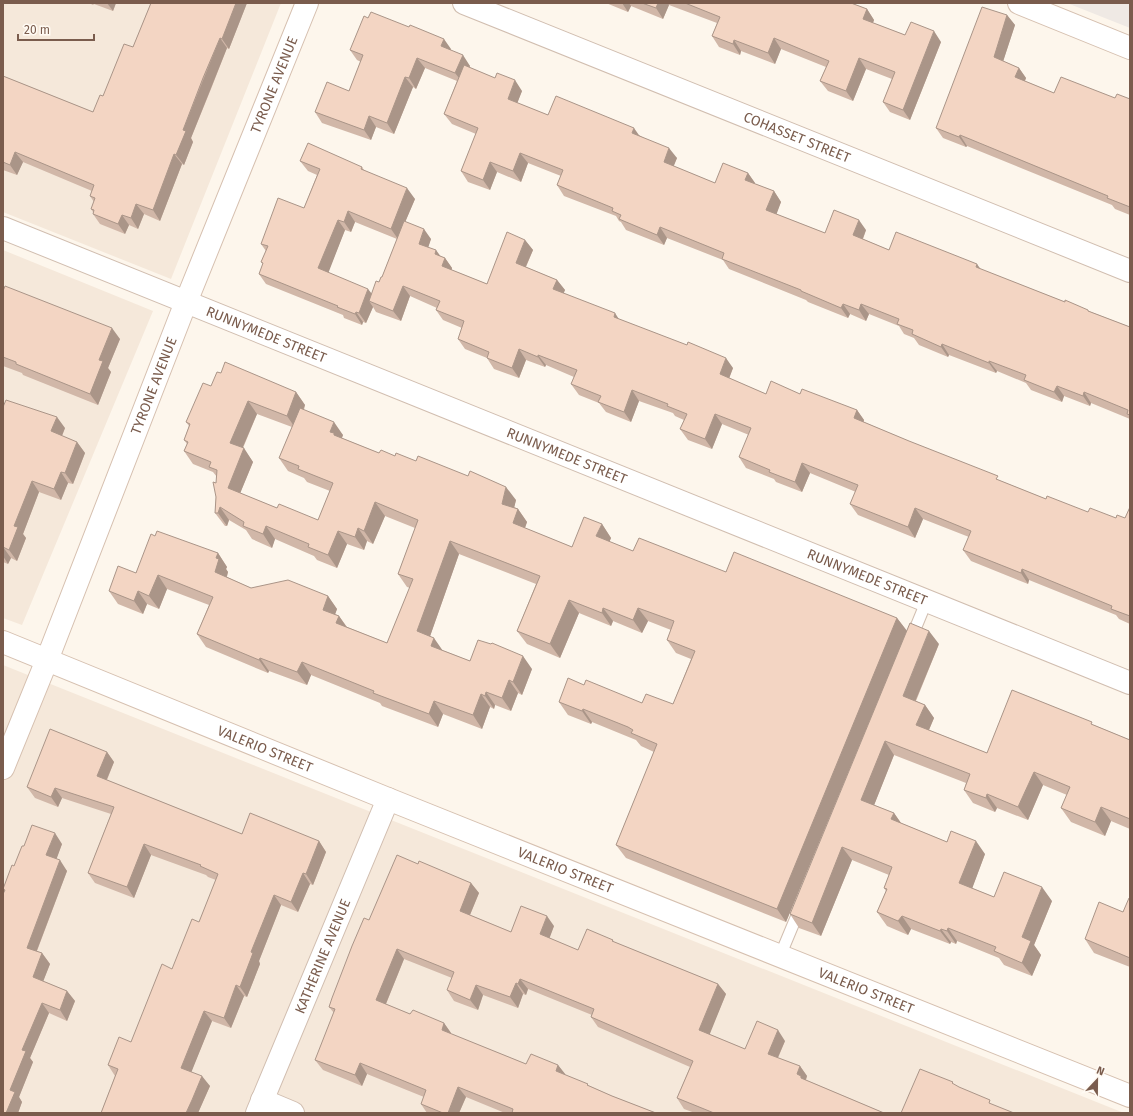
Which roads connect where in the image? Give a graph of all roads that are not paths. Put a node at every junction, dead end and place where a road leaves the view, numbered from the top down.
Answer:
1 (307, 3) edge
2 (464, 3) edge
3 (1019, 3) edge
4 (1130, 48) edge
5 (3, 228) edge
6 (1130, 271) edge
7 (186, 302) junction
8 (927, 600) junction
9 (3, 642) edge
10 (905, 652) edge
11 (47, 660) junction
12 (1130, 683) edge
13 (3, 768) edge
14 (388, 799) junction
15 (802, 901) edge
16 (780, 956) junction
17 (1130, 1096) edge
18 (259, 1107) edge
19 (293, 1113) edge

1 - 7 street, TYRONE AVENUE
2 - 6 street, COHASSET STREET
3 - 4 street
5 - 7 street, RUNNYMEDE STREET
7 - 8 street, RUNNYMEDE STREET
7 - 11 street, TYRONE AVENUE
8 - 10 lane
8 - 12 street, RUNNYMEDE STREET
9 - 11 street, VALERIO STREET
11 - 13 street, TYRONE AVENUE
11 - 14 street, VALERIO STREET
14 - 16 street, VALERIO STREET
14 - 18 street, KATHERINE AVENUE
15 - 16 lane
16 - 17 street, VALERIO STREET
18 - 19 street

